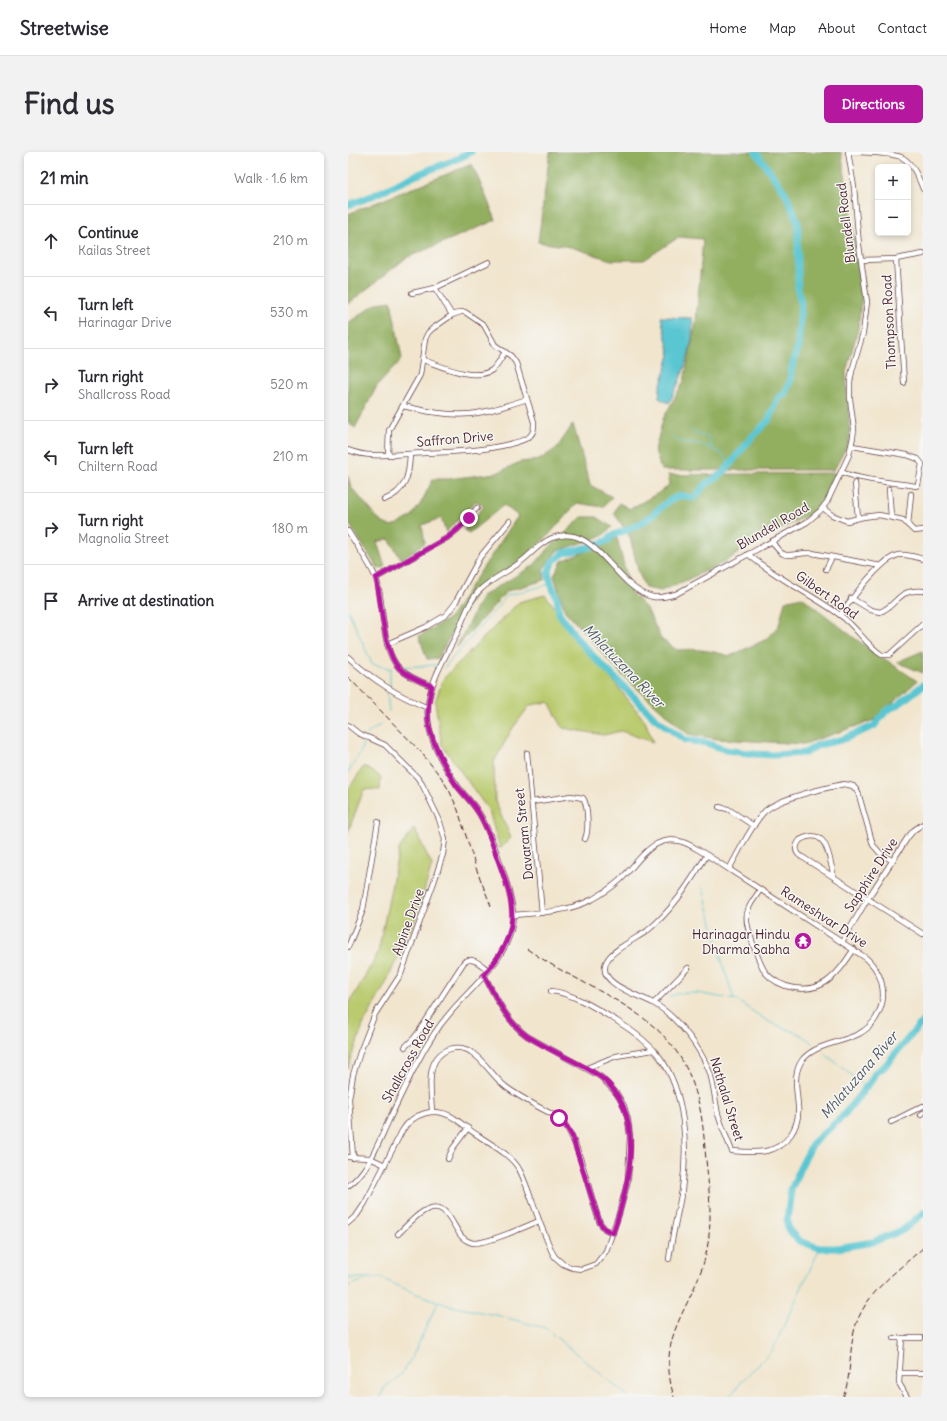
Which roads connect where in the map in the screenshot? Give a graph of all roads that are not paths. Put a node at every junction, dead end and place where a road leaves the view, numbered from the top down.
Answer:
1 (848, 152) edge
2 (923, 189) edge
3 (923, 254) edge
4 (896, 258) junction
5 (861, 260) junction
6 (489, 262) dead end
7 (435, 288) junction
8 (412, 293) dead end
9 (452, 315) junction
10 (505, 352) junction
11 (423, 360) junction
12 (904, 383) dead end
13 (527, 399) junction
14 (403, 406) junction
15 (852, 446) junction
16 (348, 450) edge
17 (410, 454) junction
18 (388, 455) junction
19 (841, 472) junction
20 (855, 483) dead end
21 (889, 489) dead end
22 (912, 494) dead end
23 (384, 500) dead end
24 (477, 508) dead end
25 (823, 508) junction
26 (891, 517) junction
27 (858, 518) junction
28 (510, 521) dead end
29 (908, 525) junction
30 (923, 530) edge
31 (348, 531) edge
32 (566, 535) joint
33 (772, 541) junction
34 (748, 554) junction
35 (832, 556) junction
36 (923, 559) edge
37 (881, 566) junction
38 (826, 569) dead end
39 (376, 578) junction
40 (923, 591) edge
41 (852, 598) junction
42 (840, 615) junction
43 (923, 624) edge
44 (387, 644) junction
45 (348, 656) edge
46 (432, 686) junction
47 (428, 708) junction
48 (348, 725) edge
49 (527, 753) dead end
50 (532, 802) junction
51 (719, 808) dead end
52 (378, 822) dead end
53 (923, 824) edge
54 (754, 826) junction
55 (585, 839) dead end
56 (707, 855) junction
57 (893, 861) junction
58 (729, 869) junction
59 (834, 877) junction
60 (760, 890) junction
61 (868, 898) junction
62 (542, 913) junction
63 (513, 915) junction
64 (923, 934) edge
65 (842, 942) junction
66 (348, 947) edge
67 (854, 949) junction
68 (688, 968) dead end
69 (488, 970) junction
70 (484, 975) junction
71 (551, 991) dead end
72 (654, 1003) junction
73 (405, 1047) dead end
74 (653, 1050) junction
75 (587, 1068) junction
76 (923, 1106) edge
77 (432, 1111) junction
78 (891, 1122) dead end
79 (468, 1128) junction
80 (732, 1152) joint
81 (350, 1157) edge
82 (370, 1158) junction
83 (448, 1159) dead end
84 (384, 1165) junction
85 (348, 1186) edge
86 (540, 1221) junction
87 (348, 1223) edge
88 (613, 1233) junction
89 (398, 1234) dead end
90 (669, 1259) dead end
91 (894, 1338) dead end
92 (902, 1338) junction
93 (921, 1338) dead end
94 (899, 1373) junction
95 (923, 1373) edge
96 (907, 1397) edge

1 - 2 street
1 - 5 street, Blundell Road
3 - 4 street
4 - 5 street
4 - 12 street, Thompson Road
5 - 15 street, Blundell Road
6 - 7 street
7 - 8 street
7 - 9 street
9 - 10 street, Saffron Drive
9 - 11 street
10 - 11 street
10 - 13 street, Saffron Drive
11 - 14 street
13 - 14 street
13 - 17 street, Saffron Drive
14 - 18 street
15 - 19 street, Blundell Road
15 - 19 street
16 - 18 street, Saffron Drive
17 - 18 street, Saffron Drive
17 - 23 street
19 - 25 street, Blundell Road
20 - 27 street
21 - 26 street
22 - 29 street
24 - 39 street
25 - 27 street
25 - 33 street, Blundell Road
26 - 27 street
26 - 29 street
28 - 44 street
29 - 30 street
31 - 39 street
32 - 34 street, Blundell Road
32 - 46 street, Shallcross Road
33 - 34 street, Blundell Road
33 - 35 street
34 - 42 street, Gilbert Road
35 - 37 street
35 - 38 street
36 - 37 street
37 - 41 street
39 - 44 street
40 - 41 street
41 - 42 street
42 - 43 street, Gilbert Road
44 - 46 street
45 - 47 street
46 - 47 street, Shallcross Road
47 - 63 street, Shallcross Road
48 - 81 street, Alpine Drive
49 - 50 street, Davaram Street
50 - 55 street
50 - 62 street, Davaram Street
51 - 54 street
52 - 66 street
53 - 57 street, Sapphire Drive
54 - 57 street
54 - 58 street
56 - 58 street, Rameshvar Drive
56 - 62 street, Rameshvar Drive
56 - 72 street, Nathalal Street
57 - 61 street, Sapphire Drive
58 - 60 street, Rameshvar Drive
59 - 59 street
59 - 61 street
60 - 65 street, Rameshvar Drive
60 - 67 street
61 - 64 street
61 - 65 street, Sapphire Drive
62 - 63 street, Rameshvar Drive
63 - 69 street, Shallcross Road
65 - 67 street, Rameshvar Drive
67 - 80 street, Rameshvar Drive
68 - 72 street
69 - 70 street, Shallcross Road
69 - 73 street
70 - 75 street
70 - 82 street, Shallcross Road
71 - 74 street
72 - 80 street, Nathalal Street
74 - 75 street
74 - 90 street
75 - 88 street
76 - 78 street
77 - 79 street
77 - 84 street
77 - 88 street
79 - 83 street
79 - 86 street
81 - 82 street, Alpine Drive
82 - 84 street, Alpine Drive
82 - 85 street, Shallcross Road
84 - 87 street
86 - 88 street
86 - 89 street
91 - 92 street
92 - 93 street
92 - 94 street
94 - 95 street
94 - 96 street

